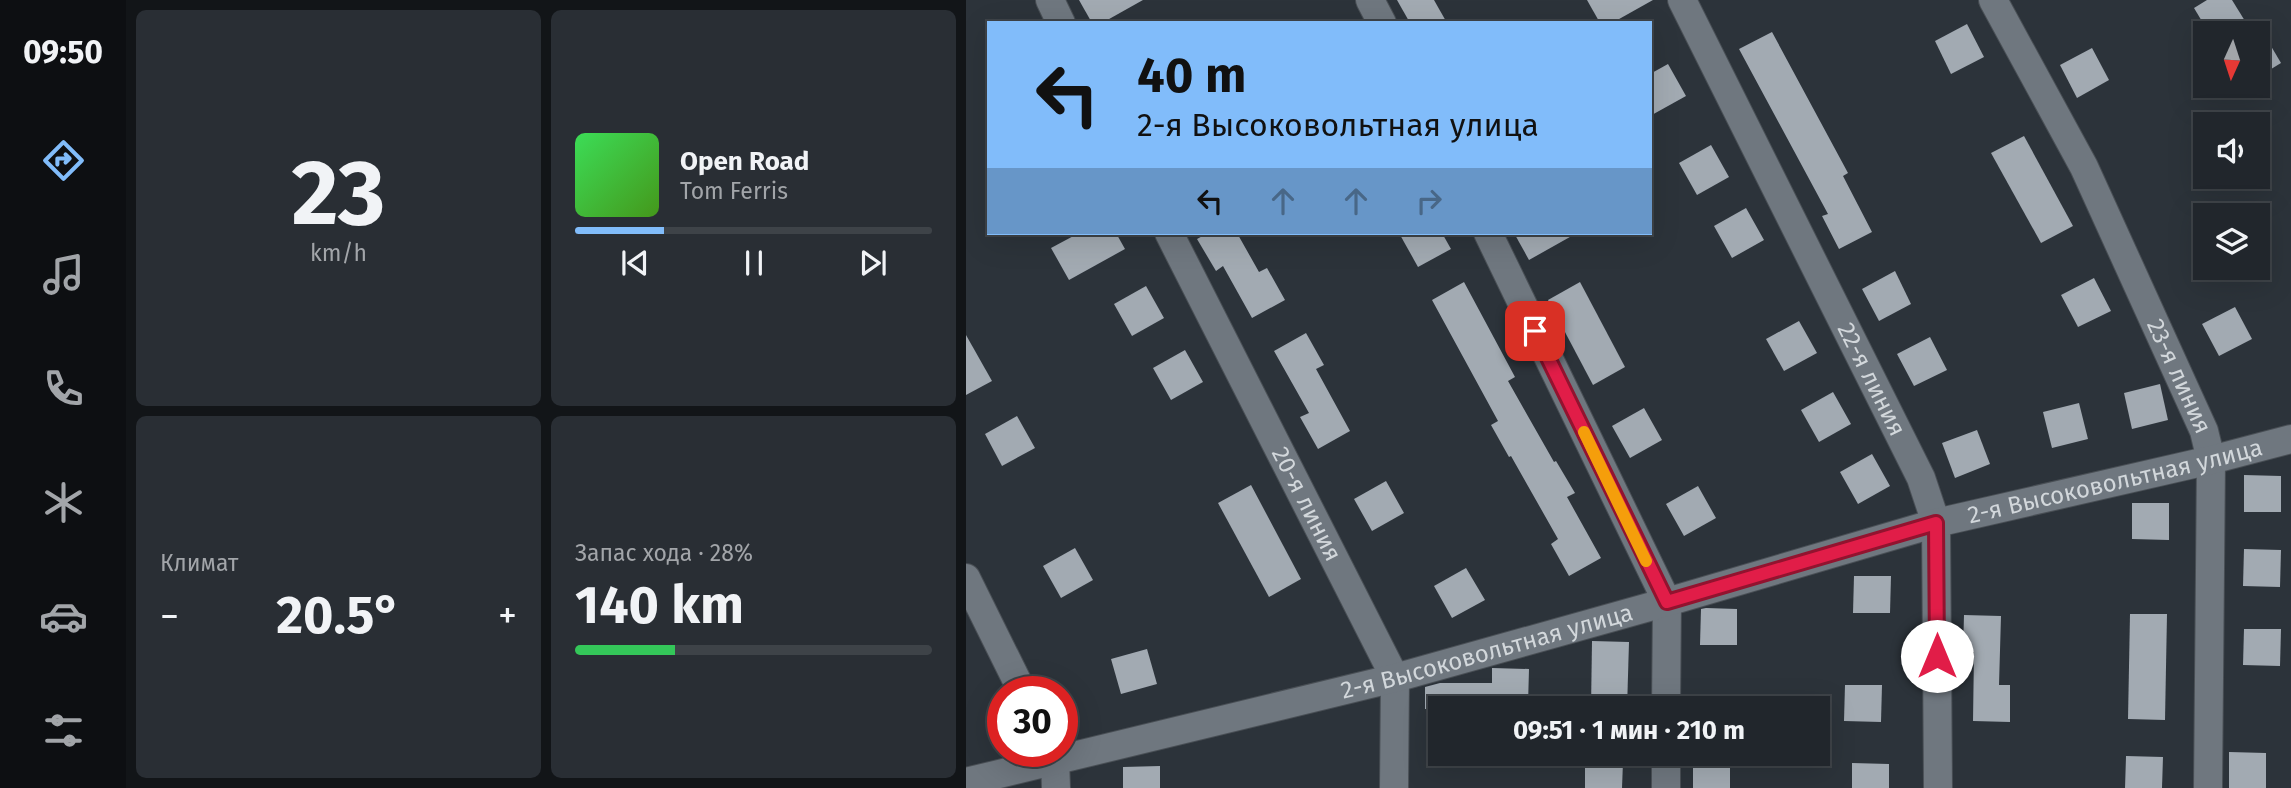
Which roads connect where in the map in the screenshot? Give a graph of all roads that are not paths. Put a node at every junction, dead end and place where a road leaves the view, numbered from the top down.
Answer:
1 (1050, 0) edge
2 (1370, 0) edge
3 (1682, 0) edge
4 (1993, 0) edge
5 (1061, 21) edge
6 (1381, 21) edge
7 (1170, 235) edge
8 (1489, 235) edge
9 (2291, 439) edge
10 (2211, 460) junction
11 (1936, 523) junction
12 (966, 578) edge
13 (1667, 602) junction
14 (1015, 676) edge
15 (1395, 678) junction
16 (1667, 696) edge
17 (1078, 749) edge
18 (1666, 766) edge
19 (1014, 767) edge
20 (1054, 767) edge
21 (966, 782) edge
22 (1056, 788) edge
23 (1394, 788) edge
24 (1666, 788) edge
25 (1938, 788) edge
26 (2208, 788) edge

1 - 5 street
2 - 6 street
3 - 11 street, 22-я линия
4 - 10 street, 23-я линия
7 - 15 street, 20-я линия
8 - 13 street
9 - 10 street, 2-я Высоковольтная улица
10 - 11 street, 2-я Высоковольтная улица
10 - 26 street, 23-я линия
11 - 13 street, 2-я Высоковольтная улица
11 - 25 street, 22-я линия
12 - 14 street
13 - 15 street, 2-я Высоковольтная улица
13 - 16 street
15 - 17 street, 2-я Высоковольтная улица
15 - 23 street, 20-я линия
18 - 24 street
19 - 21 street, 2-я Высоковольтная улица
20 - 22 street

